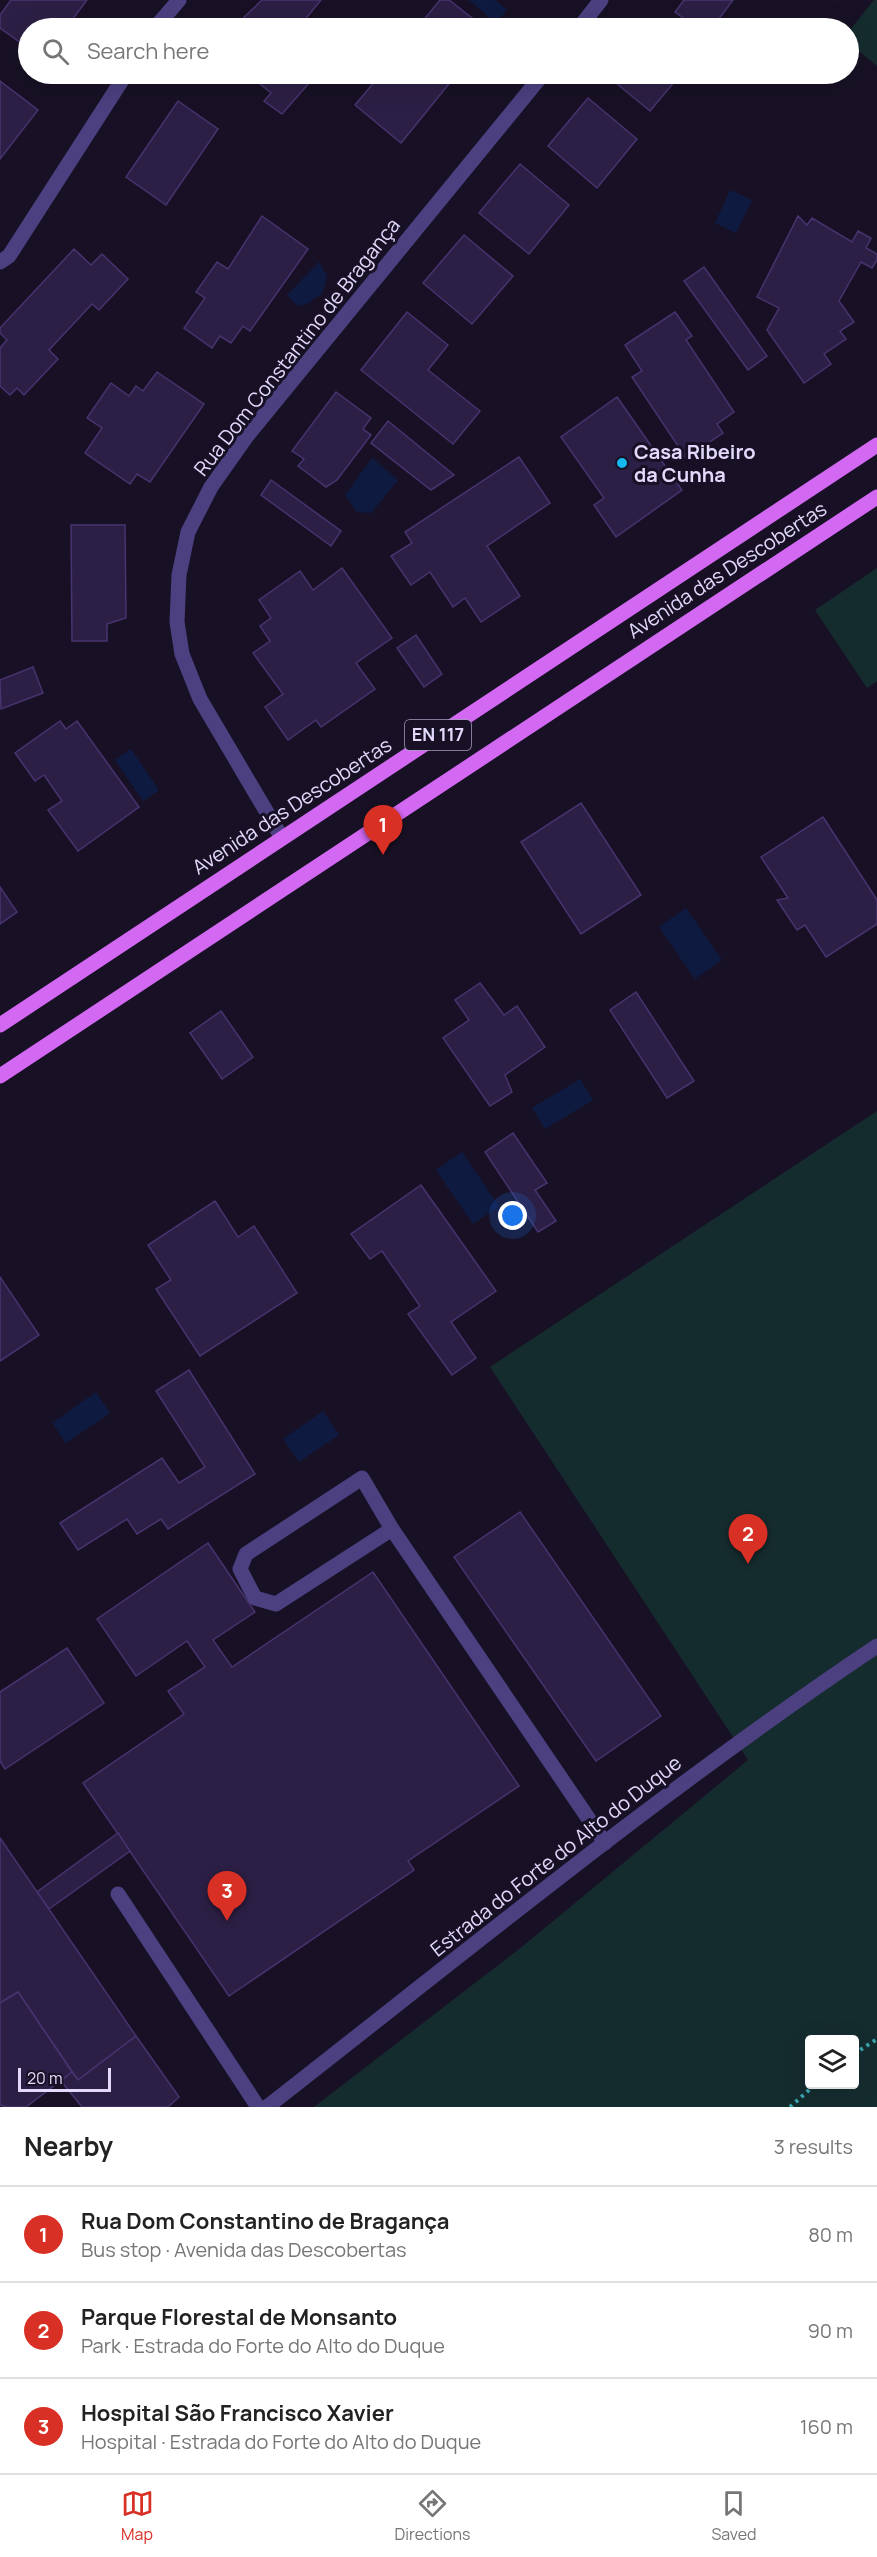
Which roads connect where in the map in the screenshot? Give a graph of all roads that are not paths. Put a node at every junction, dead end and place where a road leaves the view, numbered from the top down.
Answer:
1 (179, 0) edge
2 (601, 0) edge
3 (164, 18) edge
4 (587, 18) edge
5 (120, 84) edge
6 (535, 84) edge
7 (0, 262) edge
8 (877, 445) edge
9 (877, 496) edge
10 (282, 838) junction
11 (0, 1025) edge
12 (0, 1076) edge
13 (392, 1529) junction
14 (877, 1647) edge
15 (605, 1843) junction
16 (118, 1894) dead end
17 (258, 2107) edge
18 (267, 2107) edge

1 - 3 street
2 - 4 street
5 - 7 street
6 - 10 street, Rua Dom Constantino de Bragança
8 - 10 main road, Avenida das Descobertas / EN 117
9 - 12 main road, Avenida das Descobertas
10 - 11 main road, Avenida das Descobertas / EN 117
13 - 13 street
13 - 15 street
14 - 15 street, Estrada do Forte do Alto do Duque
15 - 18 street, Estrada do Forte do Alto do Duque
16 - 17 street

